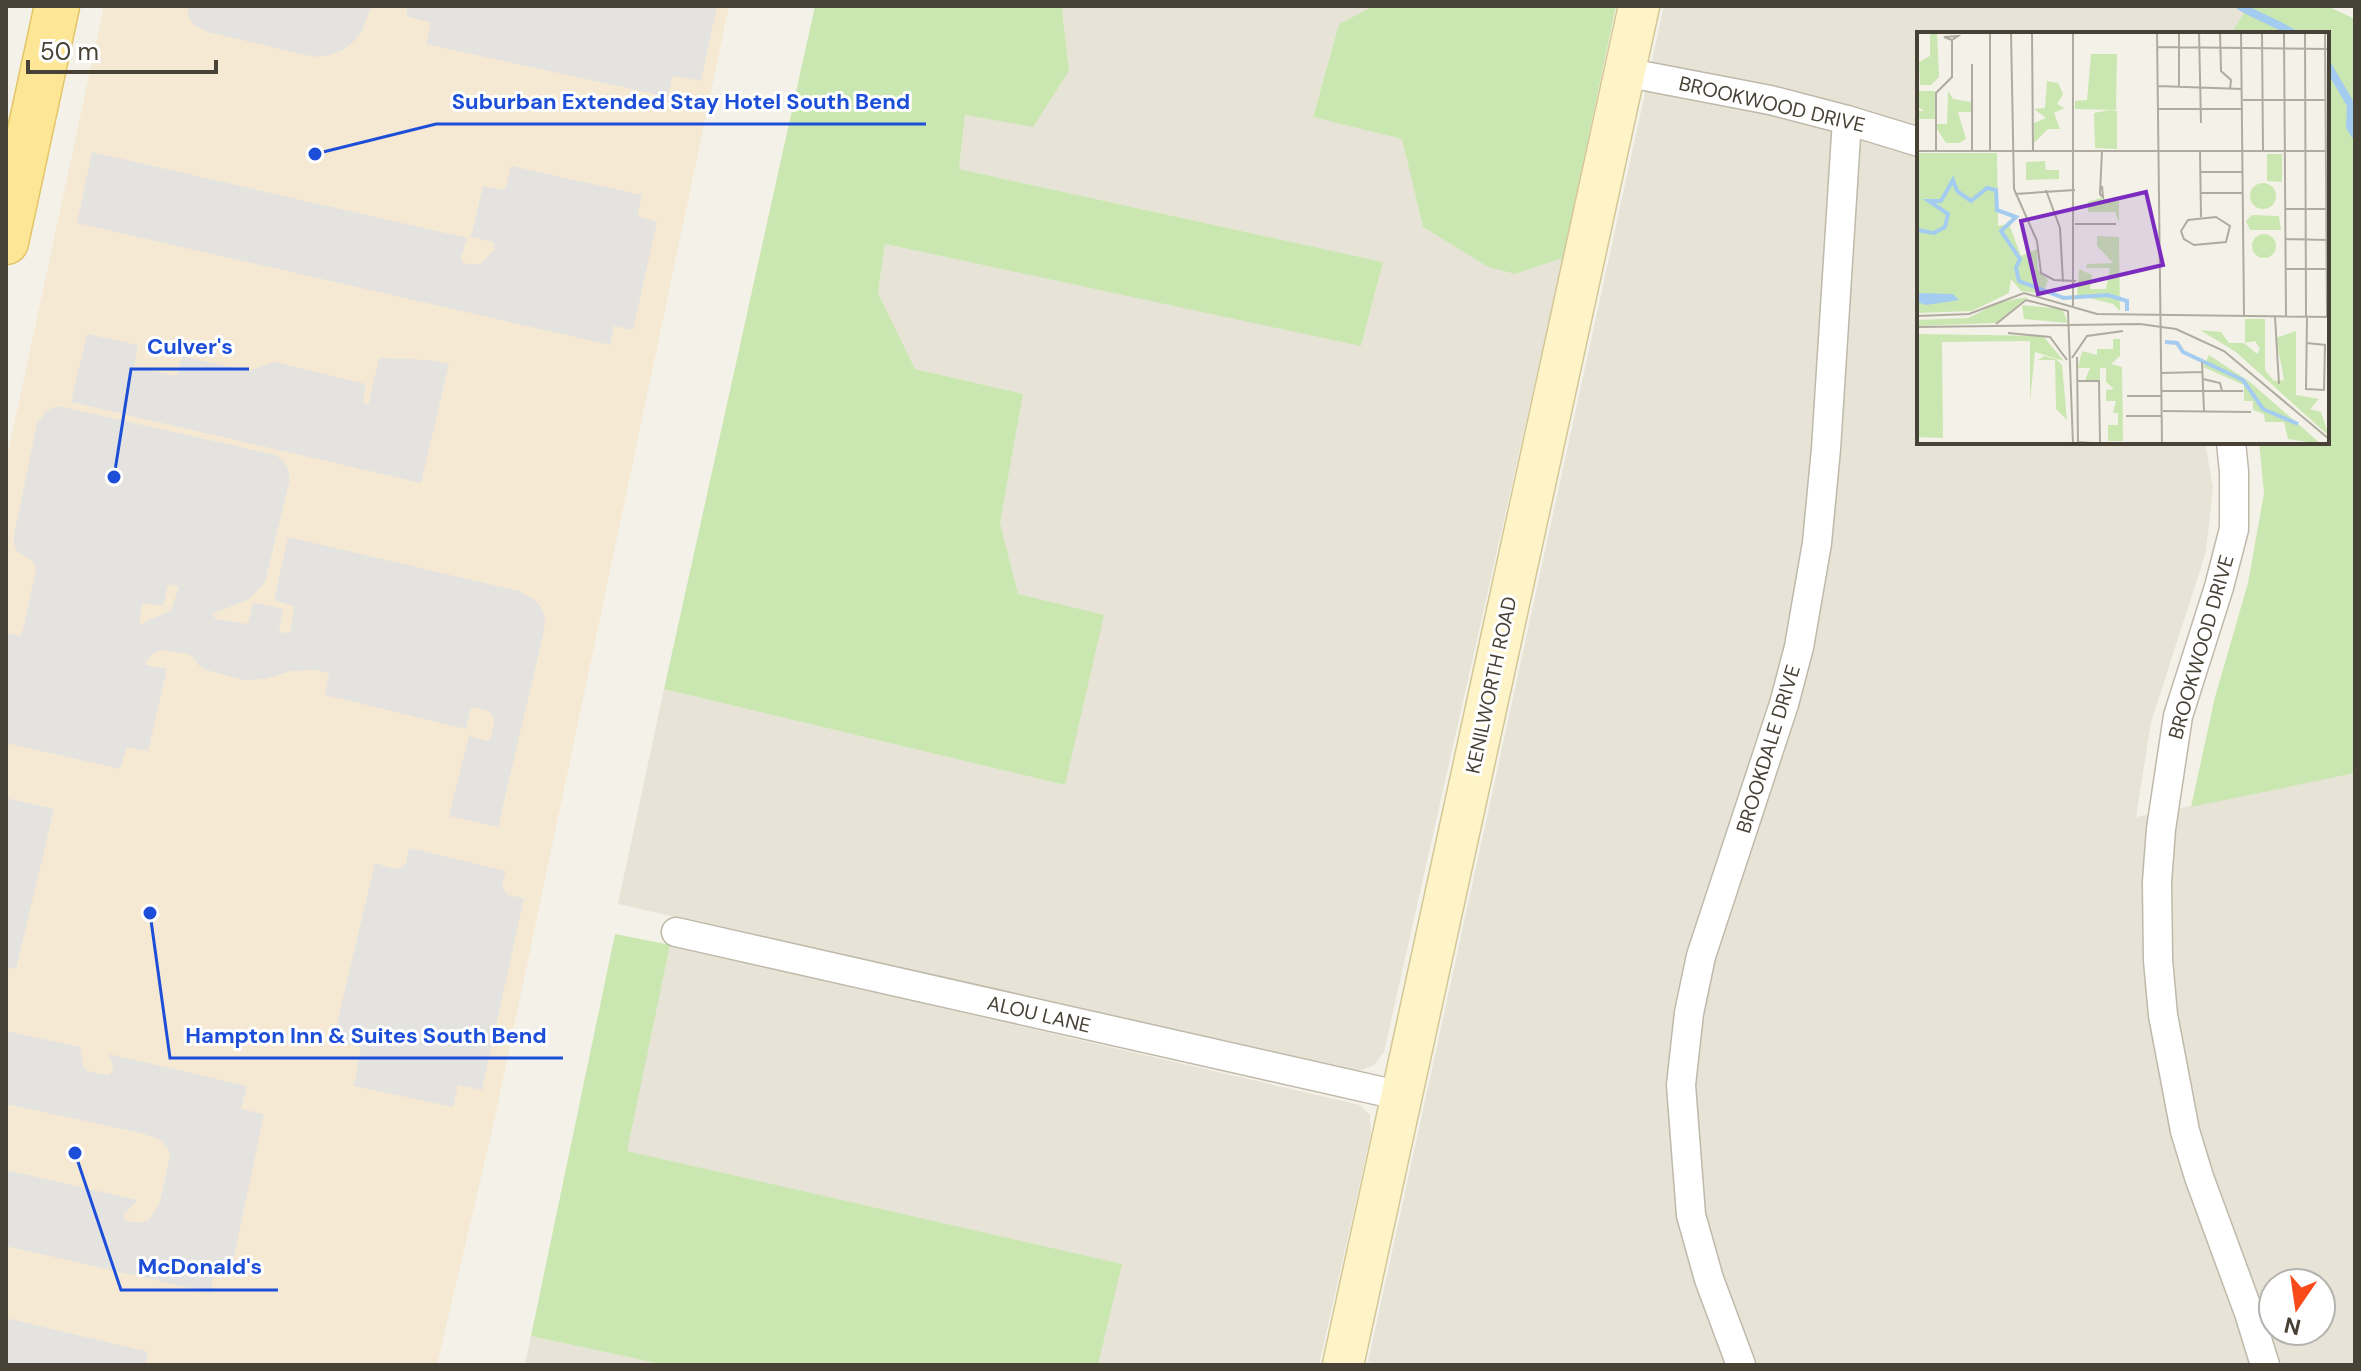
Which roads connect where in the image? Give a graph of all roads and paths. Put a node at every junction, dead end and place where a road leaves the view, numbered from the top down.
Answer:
1 (57, 6) edge
2 (1639, 6) edge
3 (1624, 72) junction
4 (1847, 120) junction
5 (1917, 141) edge
6 (6, 242) edge
7 (2231, 444) edge
8 (676, 932) dead end
9 (1402, 1096) junction
10 (1343, 1365) edge
11 (1741, 1365) edge
12 (2265, 1365) edge

1 - 6 main road
2 - 3 street, KENILWORTH ROAD
3 - 4 street, BROOKWOOD DRIVE
3 - 9 street, KENILWORTH ROAD
4 - 5 street, BROOKWOOD DRIVE
4 - 11 street, BROOKDALE DRIVE
7 - 12 street, BROOKWOOD DRIVE
8 - 9 street, ALOU LANE
9 - 10 street, KENILWORTH ROAD

